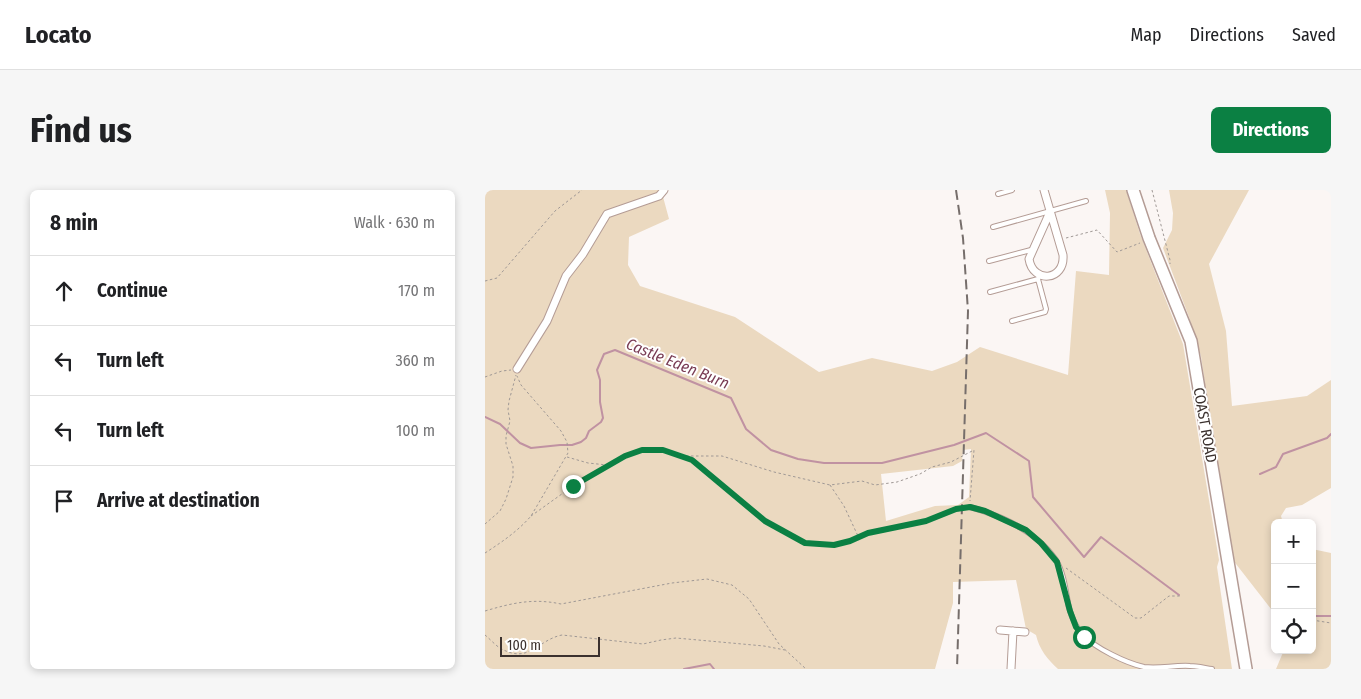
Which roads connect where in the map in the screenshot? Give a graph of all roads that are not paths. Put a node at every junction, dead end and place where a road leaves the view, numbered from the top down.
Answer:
1 (664, 190) edge
2 (1012, 190) edge
3 (1044, 190) edge
4 (1133, 190) edge
5 (998, 194) dead end
6 (1086, 201) dead end
7 (1050, 212) junction
8 (993, 227) dead end
9 (1031, 250) junction
10 (989, 260) dead end
11 (1039, 277) junction
12 (990, 292) dead end
13 (1012, 321) dead end
14 (517, 369) road end
15 (970, 507) road end
16 (1000, 630) dead end
17 (1013, 631) junction
18 (1025, 632) dead end
19 (1011, 669) edge
20 (1213, 669) edge
21 (1246, 669) edge

1 - 14 street
2 - 5 lane
3 - 7 street
4 - 21 main road, COAST ROAD
6 - 7 lane
7 - 8 lane
7 - 9 street
7 - 11 street
9 - 10 lane
9 - 11 street
11 - 12 lane
11 - 13 lane
15 - 20 lane
16 - 17 street
17 - 18 street
17 - 19 street

